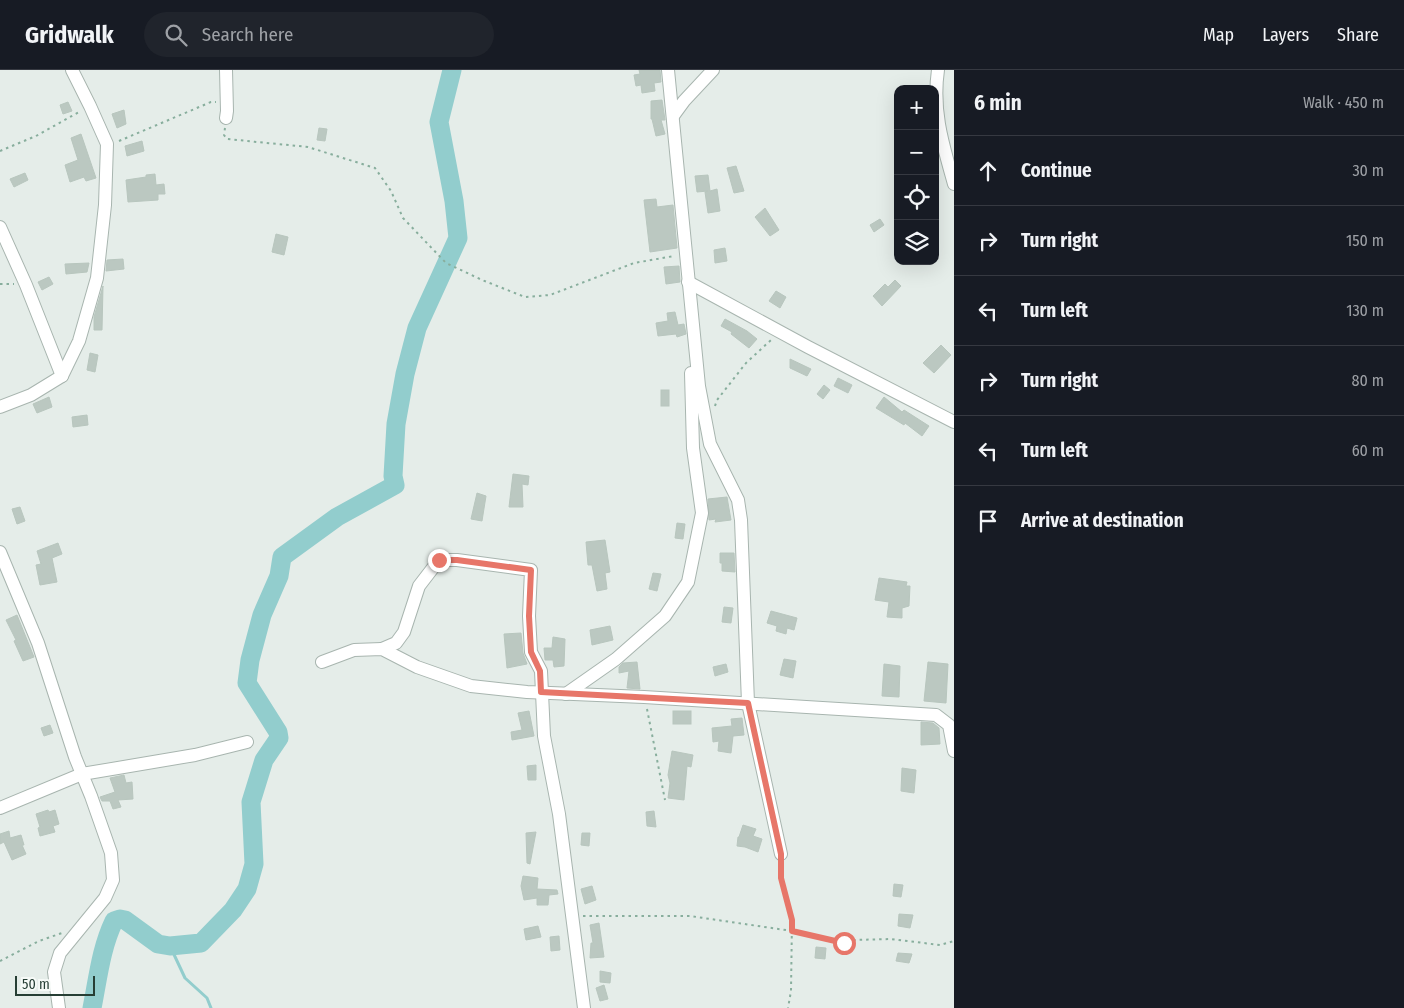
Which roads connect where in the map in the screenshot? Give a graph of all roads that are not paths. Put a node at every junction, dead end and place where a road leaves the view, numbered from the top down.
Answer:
1 (72, 70) edge
2 (226, 70) edge
3 (668, 70) edge
4 (679, 70) edge
5 (713, 70) edge
6 (938, 70) edge
7 (670, 84) junction
8 (673, 116) junction
9 (226, 118) road end
10 (954, 184) edge
11 (0, 228) edge
12 (688, 282) junction
13 (696, 354) junction
14 (62, 376) junction
15 (0, 407) edge
16 (954, 422) edge
17 (0, 552) edge
18 (382, 649) junction
19 (322, 662) dead end
20 (541, 692) junction
21 (566, 694) junction
22 (748, 703) junction
23 (247, 742) dead end
24 (954, 751) edge
25 (82, 774) junction
26 (0, 808) edge
27 (781, 854) road end
28 (58, 1008) edge
29 (584, 1008) edge

1 - 14 street
2 - 9 street
3 - 7 street
4 - 7 street
5 - 8 street
6 - 10 street
7 - 8 street
8 - 12 street
11 - 14 street
12 - 13 street
12 - 16 street
13 - 21 street
13 - 22 street
14 - 15 street
17 - 25 street
18 - 19 street
18 - 20 street
18 - 20 street
20 - 21 street
20 - 29 street
21 - 22 street
22 - 24 street
22 - 27 street
23 - 25 street
25 - 26 street
25 - 28 street

